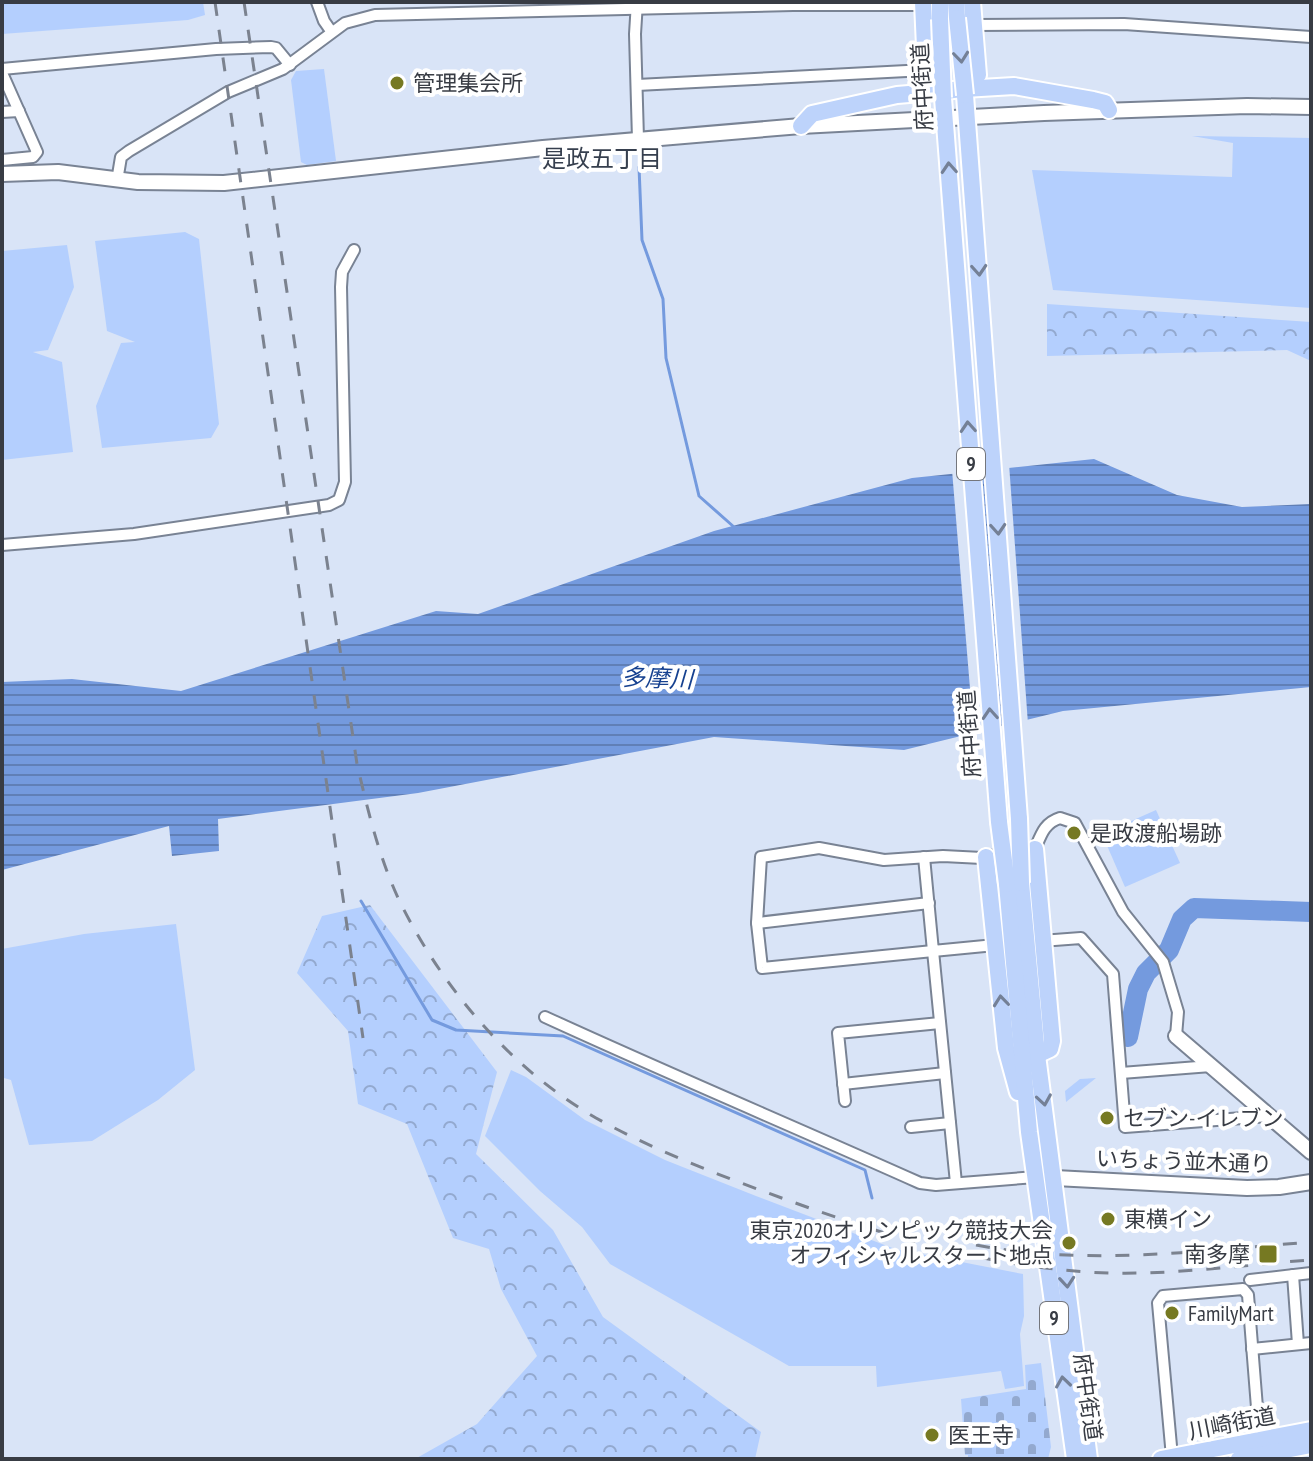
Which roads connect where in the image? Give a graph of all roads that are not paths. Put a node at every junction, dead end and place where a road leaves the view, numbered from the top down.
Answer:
1 (317, 2) edge
2 (972, 2) edge
3 (929, 3) edge
4 (638, 5) edge
5 (496, 6) edge
6 (951, 13) edge
7 (975, 25) junction
8 (331, 31) junction
9 (1311, 37) edge
10 (290, 65) junction
11 (979, 69) junction
12 (2, 71) edge
13 (928, 74) junction
14 (637, 85) junction
15 (996, 88) junction
16 (964, 92) junction
17 (913, 94) junction
18 (944, 94) junction
19 (1311, 107) edge
20 (1109, 110) junction
21 (19, 111) junction
22 (2, 112) edge
23 (967, 118) junction
24 (801, 126) junction
25 (946, 128) junction
26 (638, 139) junction
27 (2, 160) edge
28 (2, 174) edge
29 (117, 181) junction
30 (354, 250) dead end
31 (2, 545) edge
32 (1035, 849) junction
33 (924, 857) junction
34 (986, 857) junction
35 (1014, 883) junction
36 (929, 903) junction
37 (757, 923) junction
38 (1041, 941) junction
39 (995, 945) junction
40 (933, 951) junction
41 (545, 1017) dead end
42 (940, 1023) junction
43 (1176, 1036) joint
44 (1037, 1055) junction
45 (1211, 1066) junction
46 (945, 1073) junction
47 (1121, 1073) junction
48 (843, 1084) junction
49 (845, 1101) dead end
50 (1269, 1116) junction
51 (950, 1123) junction
52 (911, 1127) dead end
53 (1029, 1132) junction
54 (1311, 1152) edge
55 (1036, 1177) junction
56 (1054, 1177) junction
57 (1311, 1182) edge
58 (956, 1183) junction
59 (1311, 1273) edge
60 (1293, 1275) junction
61 (1250, 1280) dead end
62 (1311, 1343) edge
63 (1298, 1344) junction
64 (1252, 1349) junction
65 (1311, 1430) edge
66 (1311, 1445) edge
67 (1261, 1447) junction
68 (1166, 1458) edge
69 (1075, 1459) edge
70 (1089, 1459) edge
71 (1239, 1459) edge

1 - 8 street
2 - 7 main road
3 - 4 street
3 - 6 main road, 府中街道 / 9
3 - 13 main road
4 - 5 street
4 - 14 street
5 - 8 street
6 -> 16 main road, 府中街道 / 9, bridge
6 - 18 main road, 府中街道 / 9, bridge
7 - 9 street
7 - 11 main road
8 - 10 street
10 - 12 street
10 - 29 street
11 - 15 main road
11 - 16 main road
12 - 21 street
13 - 14 street
13 - 17 main road
13 - 18 main road
14 - 26 street
15 - 16 main road
15 - 20 main road
16 - 18 main road
16 - 23 main road, 府中街道 / 9
17 - 18 main road
17 - 24 main road
18 - 25 main road, 府中街道 / 9
19 - 20 street
20 - 23 street
21 - 22 street
21 - 27 street
23 - 25 street
23 -> 35 main road, 府中街道 / 9, bridge
24 - 25 street
24 - 26 street
35 -> 25 main road, 府中街道 / 9, bridge
26 - 29 street
28 - 29 street
30 - 31 street
32 - 34 street
32 - 38 main road
32 - 43 street
33 - 34 street
33 - 36 street
33 - 37 street
34 - 39 main road
35 - 44 main road, 府中街道 / 9
35 - 53 main road, 府中街道 / 9
36 - 37 street
36 - 40 street
37 - 40 street
38 - 44 main road
38 - 47 street
39 - 40 street
53 -> 39 main road
40 - 42 street
41 - 58 street
42 - 46 street
42 - 48 street
43 - 45 street
44 -> 56 main road, 府中街道 / 9
45 - 47 street
45 - 50 street
46 - 48 street
46 - 51 street
47 - 50 street
48 - 49 street
50 - 54 street
51 - 52 street
51 - 58 street
53 - 55 main road, 府中街道 / 9
55 - 56 street, いちょう並木通り
55 - 58 street
69 -> 55 main road, 府中街道 / 9
56 - 57 street, いちょう並木通り
56 -> 70 main road, 府中街道 / 9
59 - 60 street
60 - 61 street
60 - 63 street
62 - 63 street
63 - 64 street
64 - 67 street
64 - 68 street
65 - 67 main road, 川崎街道
66 - 67 main road, 川崎街道
67 - 68 main road, 川崎街道
67 - 71 main road, 川崎街道

